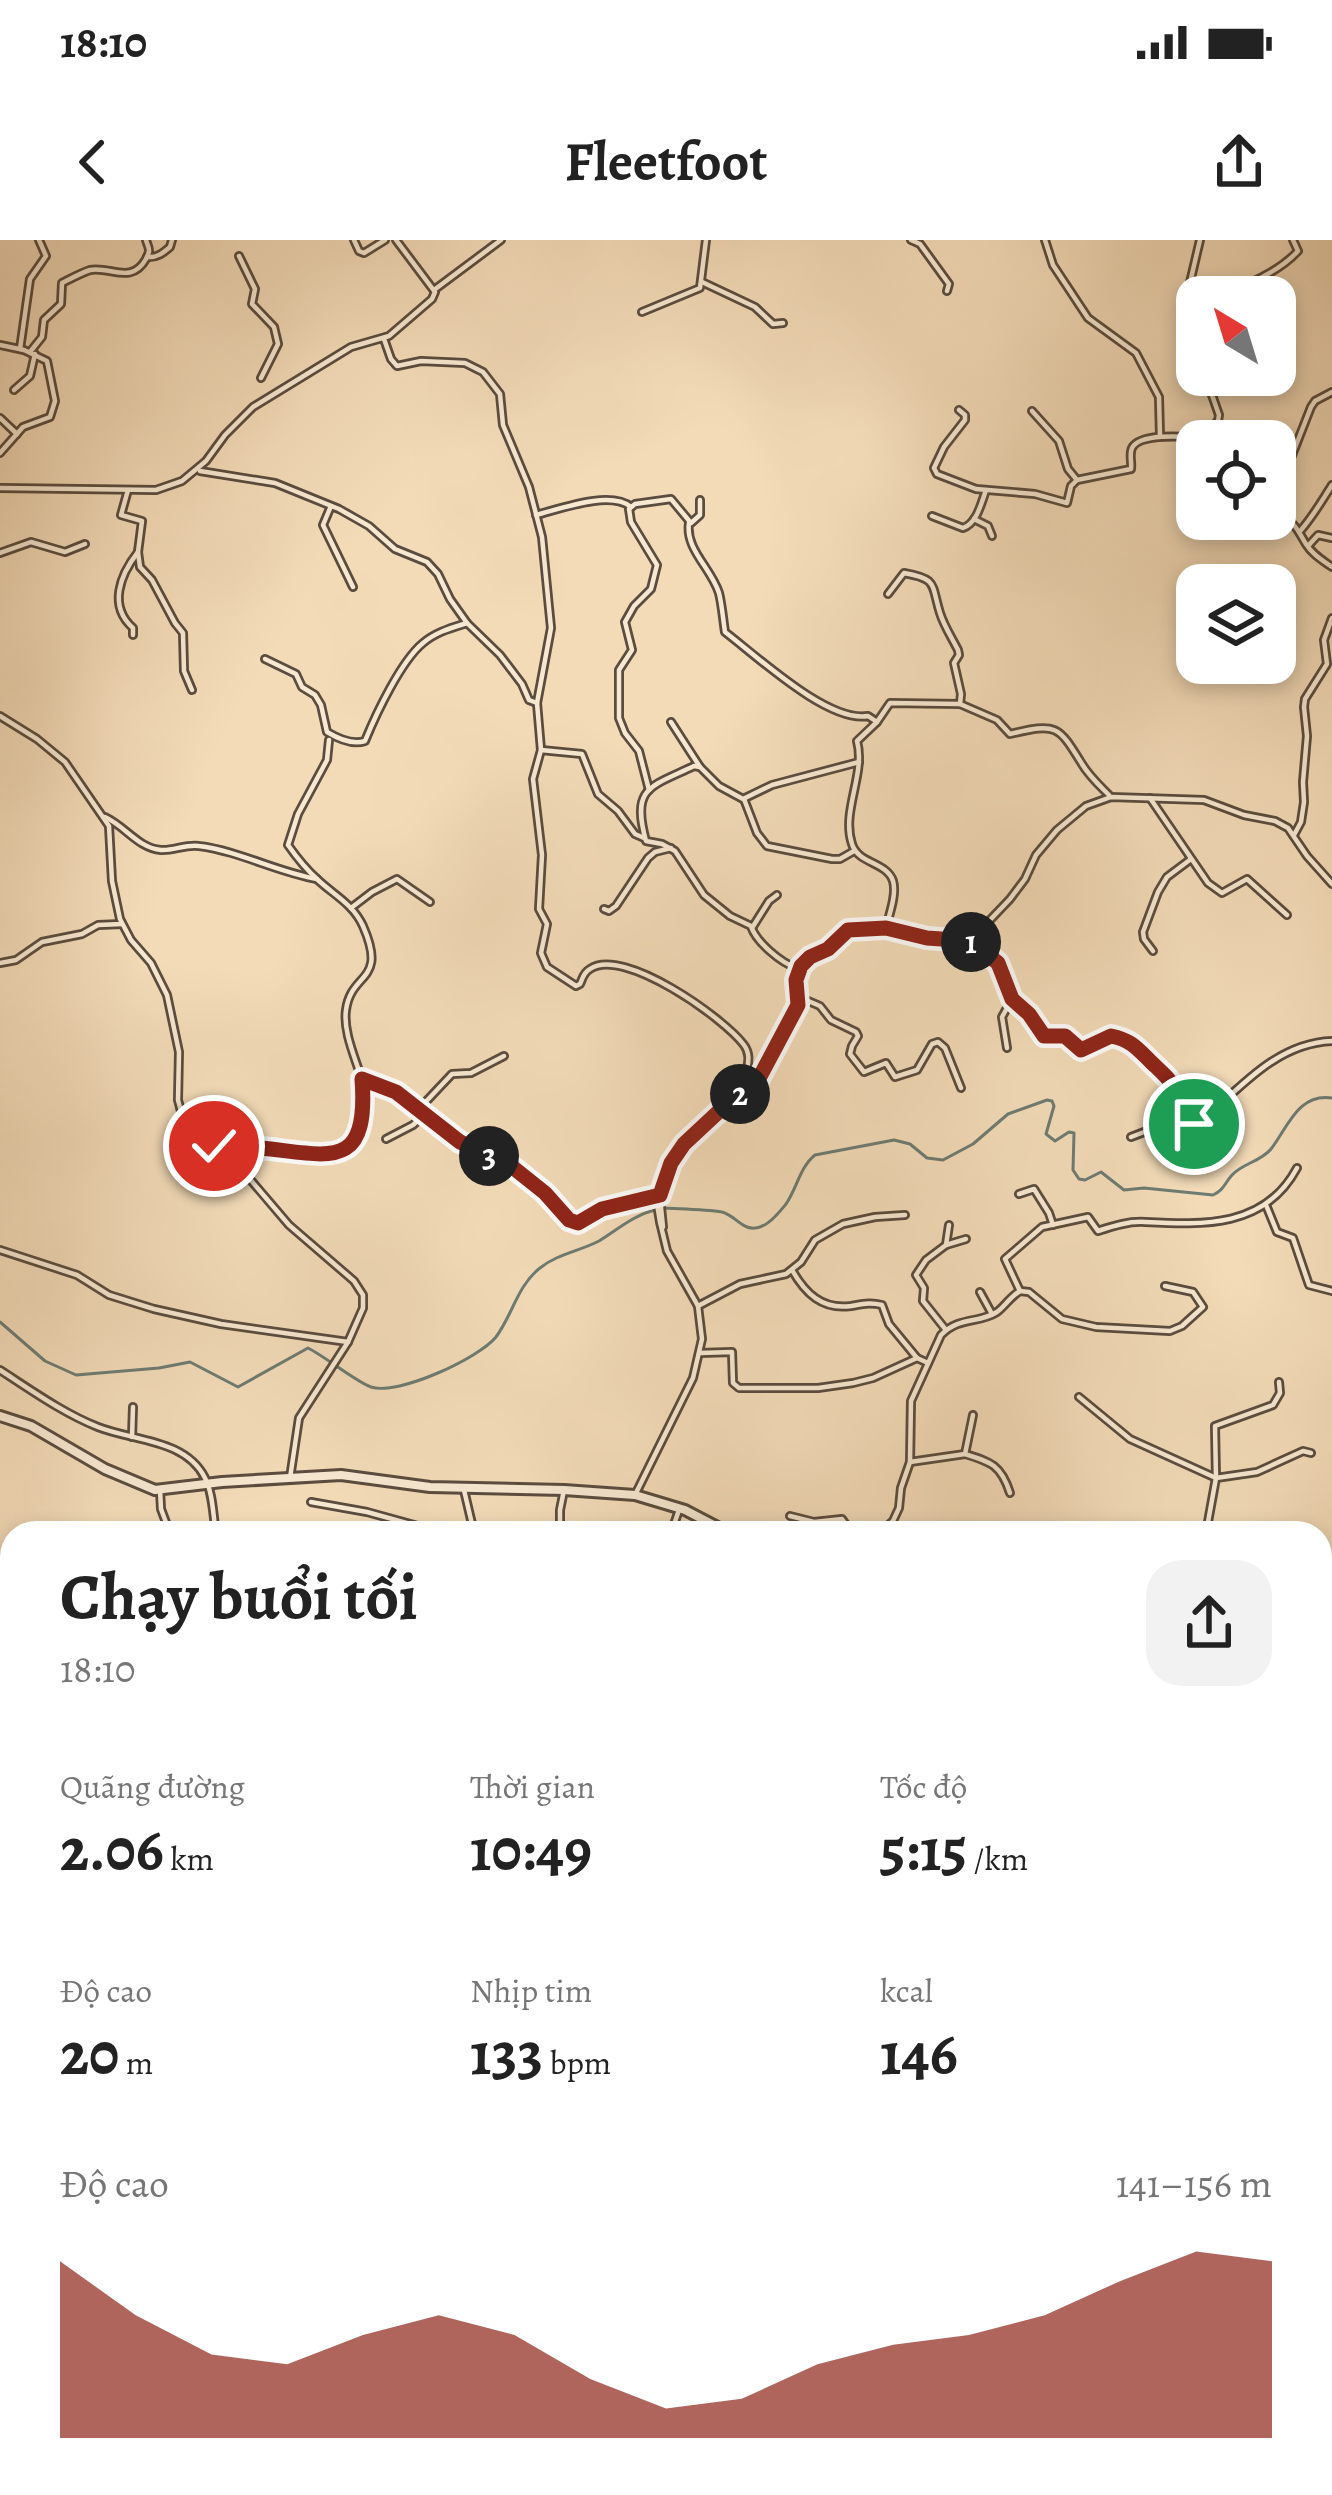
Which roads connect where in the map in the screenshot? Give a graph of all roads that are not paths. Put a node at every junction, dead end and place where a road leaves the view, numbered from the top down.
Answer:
1 (39, 240) edge
2 (146, 240) edge
3 (172, 240) edge
4 (354, 240) edge
5 (386, 240) edge
6 (396, 240) edge
7 (501, 240) edge
8 (706, 240) edge
9 (910, 240) edge
10 (1045, 240) edge
11 (1200, 240) edge
12 (1293, 240) edge
13 (239, 256) dead end
14 (150, 257) junction
15 (1192, 276) edge
16 (1259, 276) edge
17 (702, 282) junction
18 (434, 290) junction
19 (947, 291) dead end
20 (642, 312) dead end
21 (783, 323) dead end
22 (384, 339) junction
23 (0, 345) edge
24 (20, 349) junction
25 (32, 353) junction
26 (261, 378) dead end
27 (14, 390) dead end
28 (1332, 392) edge
29 (959, 410) dead end
30 (1032, 411) dead end
31 (0, 418) edge
32 (16, 434) junction
33 (1160, 436) junction
34 (1176, 437) edge
35 (1296, 446) edge
36 (0, 453) edge
37 (196, 471) junction
38 (1077, 480) junction
39 (1332, 485) edge
40 (0, 488) edge
41 (128, 490) junction
42 (986, 490) junction
43 (700, 500) dead end
44 (332, 506) junction
45 (631, 507) junction
46 (536, 515) junction
47 (932, 516) dead end
48 (974, 519) junction
49 (689, 522) junction
50 (1296, 525) edge
51 (1301, 530) junction
52 (992, 536) dead end
53 (1332, 538) edge
54 (85, 544) dead end
55 (1308, 546) junction
56 (138, 552) junction
57 (0, 553) edge
58 (1332, 567) edge
59 (353, 587) dead end
60 (888, 594) dead end
61 (1332, 618) edge
62 (467, 623) junction
63 (133, 635) dead end
64 (265, 659) dead end
65 (191, 691) dead end
66 (537, 703) junction
67 (960, 704) junction
68 (0, 716) edge
69 (671, 722) dead end
70 (877, 722) junction
71 (329, 740) dead end
72 (541, 750) junction
73 (860, 762) junction
74 (700, 767) junction
75 (649, 790) junction
76 (1111, 797) junction
77 (1150, 798) junction
78 (744, 799) junction
79 (105, 818) junction
80 (1294, 835) junction
81 (644, 838) junction
82 (671, 848) junction
83 (854, 851) junction
84 (1191, 859) junction
85 (317, 879) junction
86 (1332, 884) edge
87 (777, 896) dead end
88 (430, 902) dead end
89 (351, 908) junction
90 (604, 909) dead end
91 (1286, 915) dead end
92 (122, 924) junction
93 (752, 928) junction
94 (886, 928) junction
95 (970, 941) junction
96 (1153, 951) dead end
97 (0, 963) edge
98 (800, 969) junction
99 (799, 997) junction
100 (1012, 999) junction
101 (1332, 1041) edge
102 (1007, 1048) dead end
103 (504, 1056) dead end
104 (362, 1079) junction
105 (961, 1088) dead end
106 (748, 1090) junction
107 (421, 1112) junction
108 (1178, 1120) junction
109 (1131, 1137) dead end
110 (386, 1139) dead end
111 (238, 1166) junction
112 (1297, 1168) dead end
113 (1019, 1194) dead end
114 (660, 1197) junction
115 (1265, 1205) junction
116 (904, 1215) dead end
117 (949, 1225) dead end
118 (1053, 1225) junction
119 (967, 1239) dead end
120 (946, 1245) junction
121 (0, 1250) edge
122 (792, 1270) junction
123 (1165, 1286) dead end
124 (1020, 1291) junction
125 (980, 1292) dead end
126 (1332, 1292) edge
127 (698, 1306) junction
128 (992, 1314) junction
129 (946, 1330) junction
130 (348, 1342) junction
131 (700, 1353) junction
132 (916, 1358) junction
133 (928, 1363) junction
134 (0, 1370) edge
135 (1279, 1382) dead end
136 (1079, 1397) dead end
137 (133, 1407) dead end
138 (973, 1415) dead end
139 (0, 1416) edge
140 (133, 1437) junction
141 (1311, 1453) dead end
142 (965, 1454) junction
143 (910, 1462) junction
144 (290, 1478) junction
145 (1216, 1478) junction
146 (208, 1484) junction
147 (160, 1490) junction
148 (464, 1490) junction
149 (564, 1490) junction
150 (1010, 1493) dead end
151 (635, 1495) junction
152 (311, 1502) dead end
153 (680, 1508) junction
154 (790, 1516) dead end
155 (166, 1521) edge
156 (214, 1521) edge
157 (400, 1521) edge
158 (471, 1521) edge
159 (560, 1521) edge
160 (675, 1521) edge
161 (705, 1521) edge
162 (810, 1521) edge
163 (891, 1521) edge
164 (1208, 1521) edge

1 - 24 street
2 - 14 street
3 - 14 street
4 - 5 street
6 - 18 street
7 - 18 street
8 - 17 street
9 - 19 street
10 - 33 street
11 - 15 street
12 - 16 street
13 - 26 street
14 - 25 street
17 - 20 street
17 - 21 street
18 - 22 street
22 - 37 street
22 - 46 street
23 - 24 street
24 - 25 street
25 - 27 street
25 - 32 street
28 - 35 street
29 - 42 street
30 - 38 street
31 - 32 street
32 - 36 street
33 - 34 street
33 - 38 street
37 - 41 street
37 - 44 street
38 - 42 street
39 - 51 street
40 - 41 street
41 - 56 street
42 - 48 street
43 - 49 street
44 - 59 street
44 - 62 street
45 - 46 street
45 - 49 street
45 - 75 street
46 - 66 street
47 - 48 street
48 - 52 street
49 - 70 street
50 - 51 street
51 - 55 street
53 - 55 street
54 - 57 street
55 - 58 street
56 - 63 street
56 - 65 street
60 - 67 street
61 - 80 street
62 - 64 street
62 - 66 street
66 - 72 street
67 - 70 street
67 - 76 street
68 - 79 street
69 - 74 street
70 - 73 street
71 - 85 street
72 - 81 street
72 - 106 street
73 - 78 street
73 - 83 street
74 - 75 street
74 - 78 street
75 - 81 street
76 - 77 street
76 - 95 street
77 - 80 street
77 - 84 street
78 - 83 street
79 - 85 street
79 - 92 street
80 - 86 street
81 - 82 street
82 - 90 street
82 - 93 street
83 - 94 street
84 - 91 street
84 - 96 street
85 - 89 street
87 - 93 street
88 - 89 street
89 - 104 street
92 - 97 street
92 - 111 street
93 - 98 street
94 - 95 street
94 - 98 street
95 - 100 street
98 - 99 street
99 - 105 street
99 - 106 street
100 - 102 street
100 - 108 street
101 - 108 street
103 - 107 street
104 - 107 street
104 - 111 street
106 - 114 street
107 - 110 street
107 - 114 street
108 - 109 street
111 - 130 street
112 - 115 street
113 - 118 street
114 - 127 street
115 - 118 street
115 - 126 street
116 - 122 street
117 - 120 street
118 - 124 street
119 - 120 street
120 - 129 street
121 - 130 street
122 - 127 street
122 - 132 street
123 - 124 street
124 - 128 street
125 - 128 street
127 - 131 street
128 - 129 street
129 - 133 street
130 - 144 street
131 - 132 street
131 - 151 street
132 - 133 street
133 - 143 street
134 - 140 street
135 - 145 street
136 - 145 street
137 - 140 street
138 - 142 street
139 - 147 street
140 - 146 street
141 - 145 street
142 - 143 street
142 - 150 street
143 - 163 street
144 - 146 street
144 - 148 street
145 - 164 street
146 - 147 street
146 - 156 street
147 - 155 street
148 - 149 street
148 - 158 street
149 - 151 street
149 - 159 street
151 - 153 street
152 - 157 street
153 - 160 street
153 - 161 street
154 - 162 street

